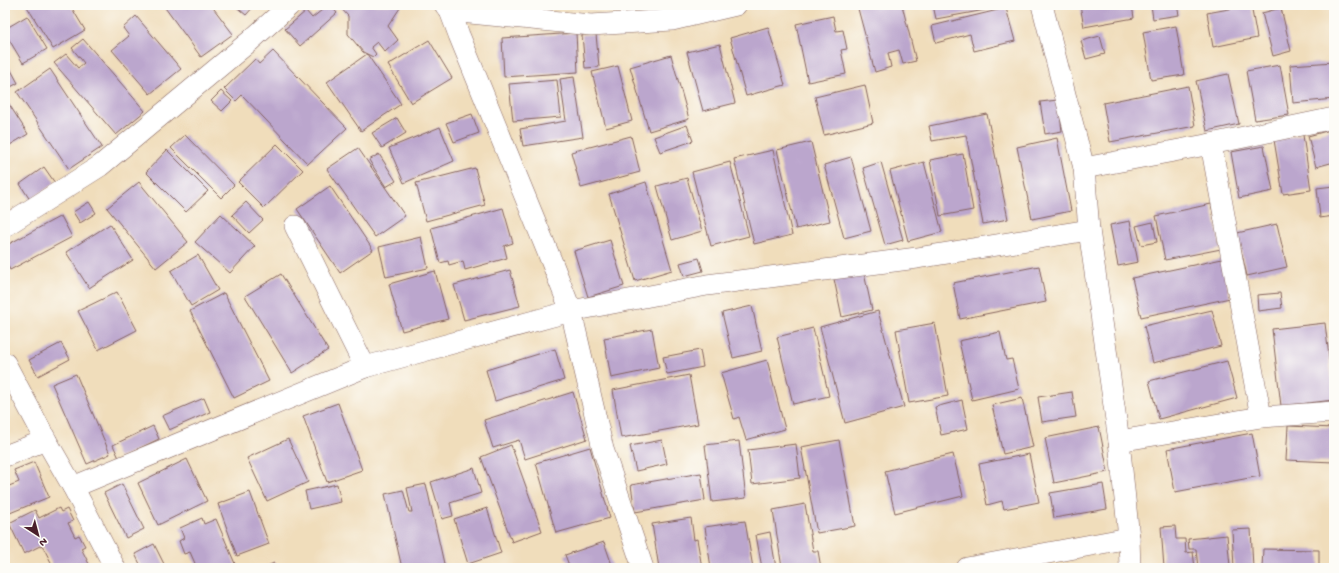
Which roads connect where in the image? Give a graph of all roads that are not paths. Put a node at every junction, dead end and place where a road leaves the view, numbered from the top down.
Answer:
1 (290, 5) edge
2 (736, 5) edge
3 (1042, 5) edge
4 (448, 8) edge
5 (1334, 118) edge
6 (1211, 144) junction
7 (1084, 168) junction
8 (5, 226) edge
9 (295, 226) dead end
10 (1090, 230) junction
11 (571, 311) junction
12 (5, 363) edge
13 (365, 367) junction
14 (1334, 412) edge
15 (1261, 417) junction
16 (46, 440) junction
17 (1119, 441) junction
18 (5, 456) edge
19 (73, 487) junction
20 (1129, 538) junction
21 (115, 568) edge
22 (643, 568) edge
23 (967, 568) edge
24 (1130, 568) edge

1 - 8 street
2 - 4 street
3 - 7 street
4 - 11 street
5 - 6 street
6 - 7 street
6 - 15 street
7 - 10 street
9 - 13 street
10 - 11 street
10 - 17 street
11 - 13 street
11 - 22 street
12 - 16 street
13 - 19 street
14 - 15 street
15 - 17 street
16 - 18 street
16 - 19 street
17 - 20 street
19 - 21 street
20 - 23 street
20 - 24 street

